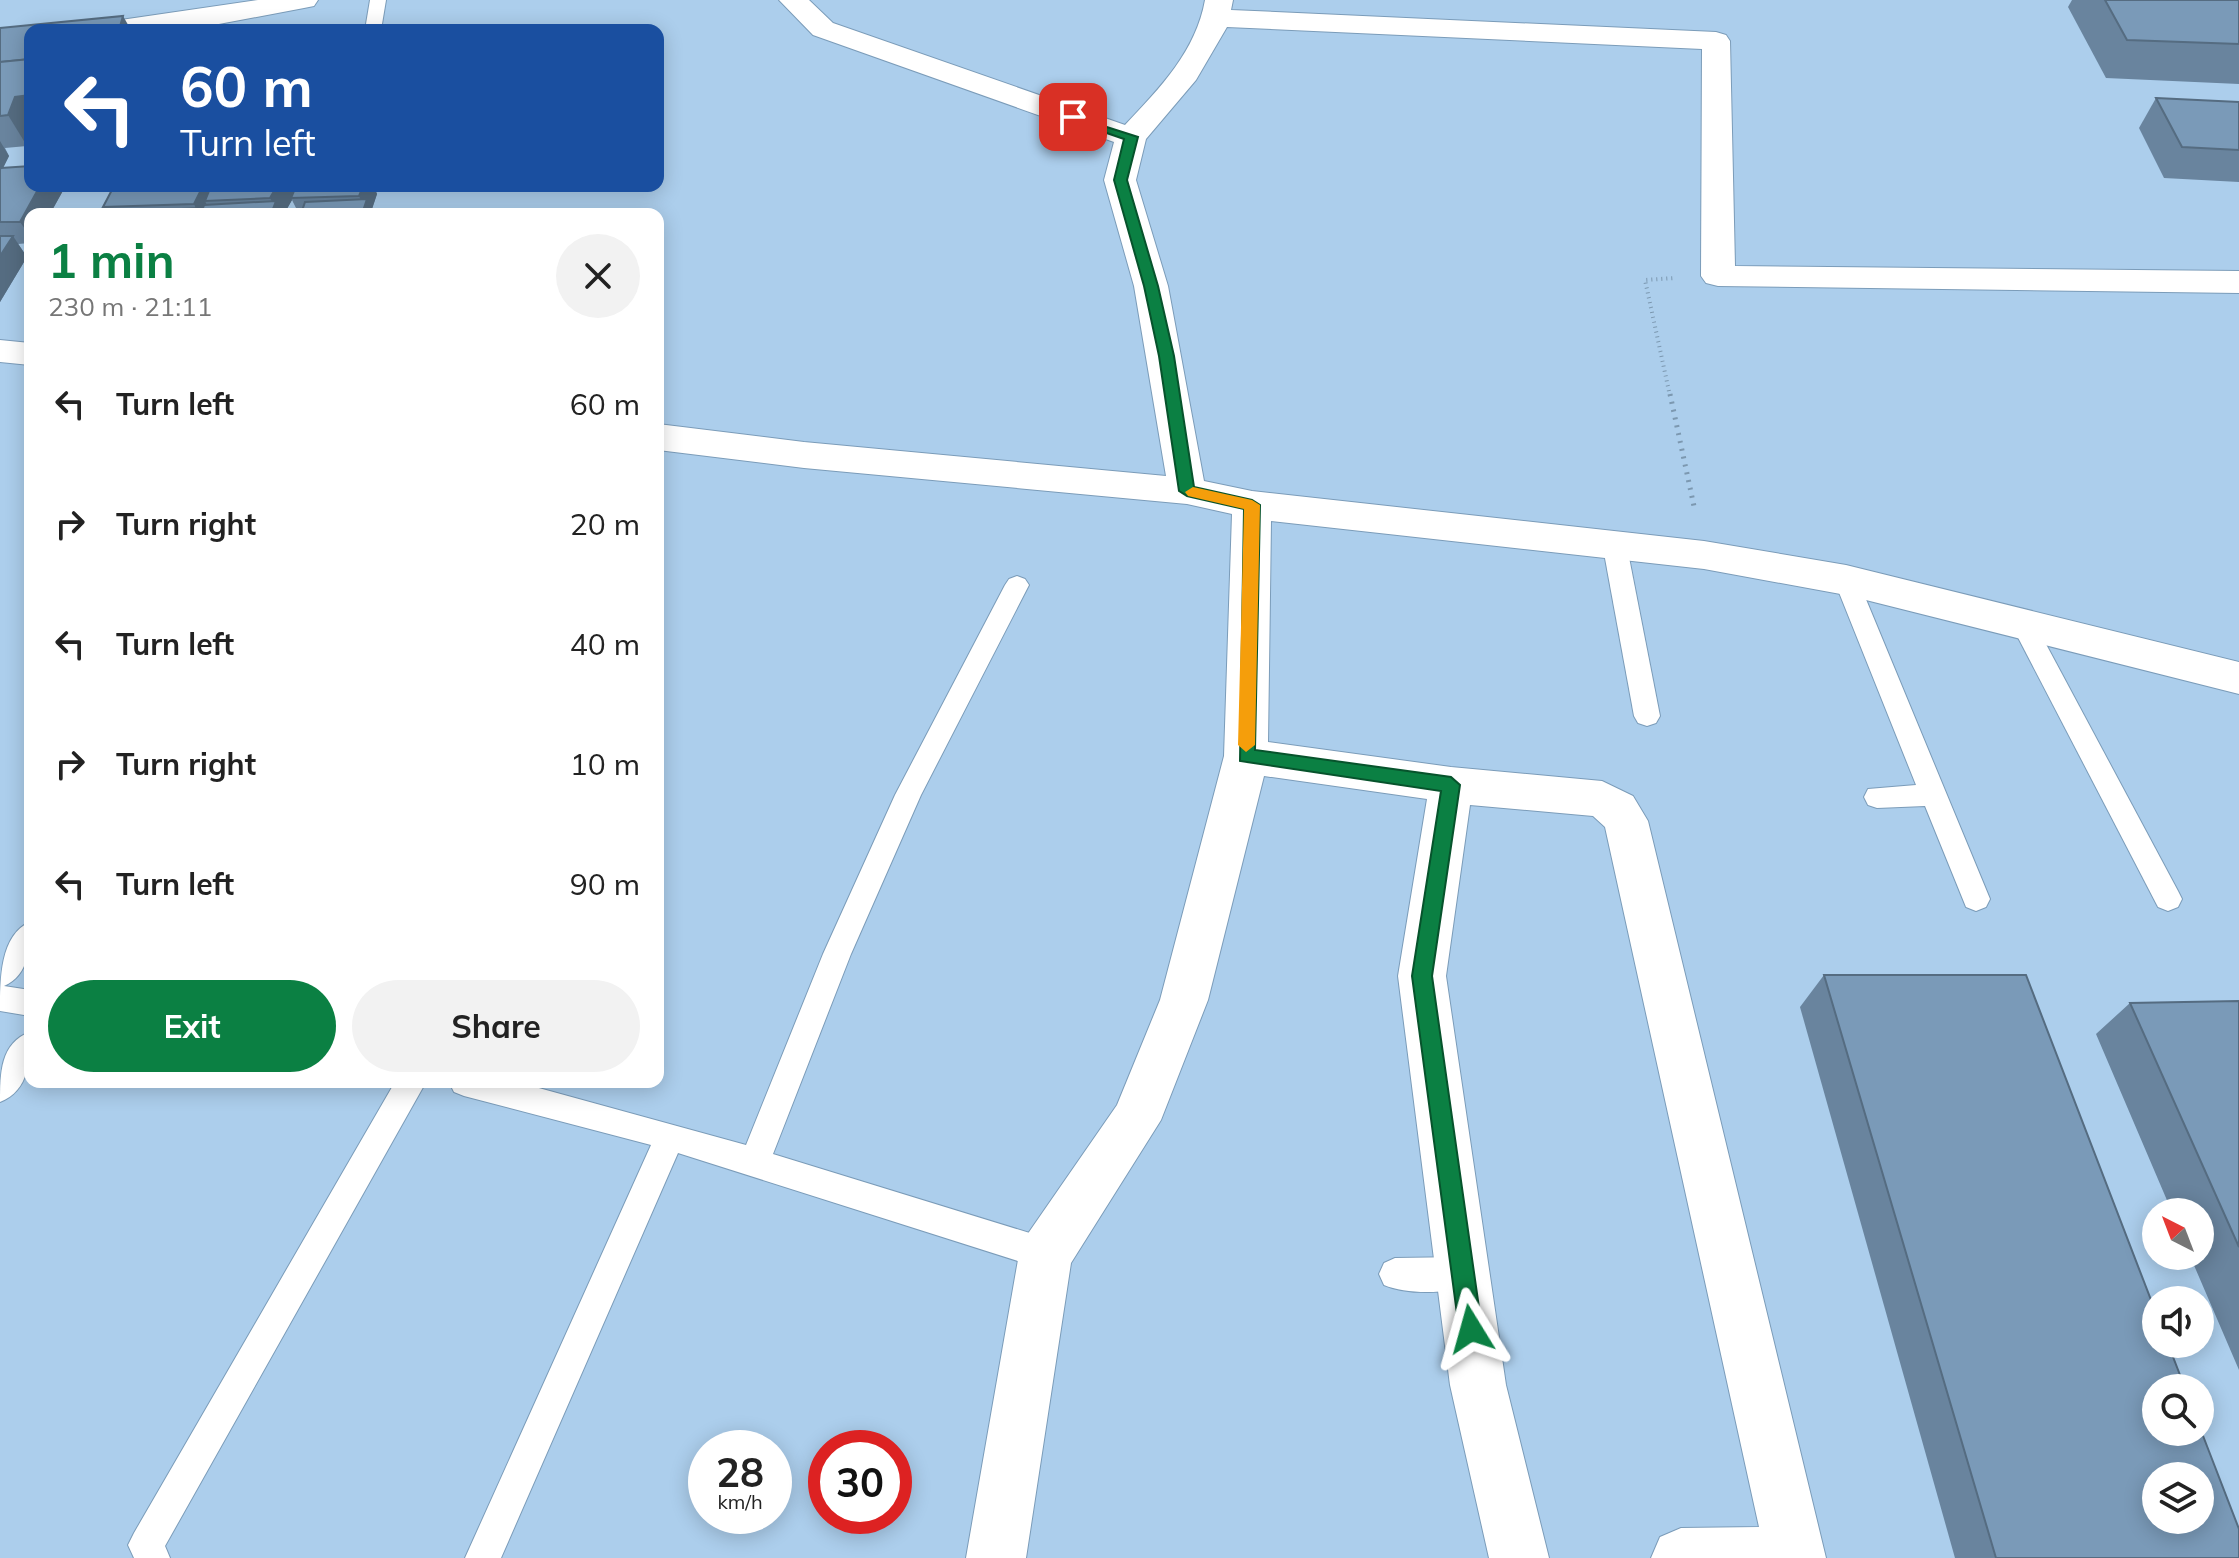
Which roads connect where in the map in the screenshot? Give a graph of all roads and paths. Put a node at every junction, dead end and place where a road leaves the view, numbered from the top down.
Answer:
1 (304, 0) edge
2 (378, 0) edge
3 (793, 0) edge
4 (1219, 9) edge
5 (152, 24) edge
6 (374, 24) edge
7 (1131, 137) junction
8 (1718, 276) junction
9 (2239, 282) edge
10 (664, 438) edge
11 (1187, 491) junction
12 (1252, 505) junction
13 (1614, 542) junction
14 (1704, 555) junction
15 (1846, 580) junction
16 (1017, 585) dead end
17 (2023, 624) junction
18 (2239, 678) edge
19 (1647, 716) dead end
20 (1246, 756) junction
21 (1451, 785) junction
22 (1934, 795) junction
23 (1877, 797) dead end
24 (1976, 899) dead end
25 (2168, 899) dead end
26 (24, 942) edge
27 (0, 975) edge
28 (0, 998) edge
29 (24, 1002) edge
30 (24, 1054) edge
31 (0, 1088) edge
32 (408, 1088) edge
33 (487, 1088) edge
34 (670, 1136) junction
35 (755, 1162) junction
36 (1046, 1254) junction
37 (1463, 1273) junction
38 (1395, 1274) dead end
39 (152, 1558) edge
40 (483, 1558) edge
41 (996, 1558) edge
42 (1519, 1558) edge
43 (1681, 1558) edge
44 (1796, 1558) edge

1 - 5 street
2 - 6 lane
3 - 7 street
4 - 7 street
4 - 8 street
7 - 11 street
8 - 9 street
8 - 14 path
10 - 11 street
11 - 12 street
12 - 13 street
12 - 20 street
13 - 14 street
13 - 19 lane
14 - 15 street
15 - 17 street
15 - 22 lane
16 - 35 lane
17 - 18 street
17 - 25 lane
20 - 21 street
20 - 36 street
21 - 37 street
21 - 44 street
22 - 23 lane
22 - 24 lane
26 - 27 lane
28 - 29 lane
30 - 31 lane
32 - 39 lane
33 - 34 lane
34 - 35 lane
34 - 40 lane
35 - 36 lane
36 - 41 street
37 - 38 lane
37 - 42 street
43 - 44 street

